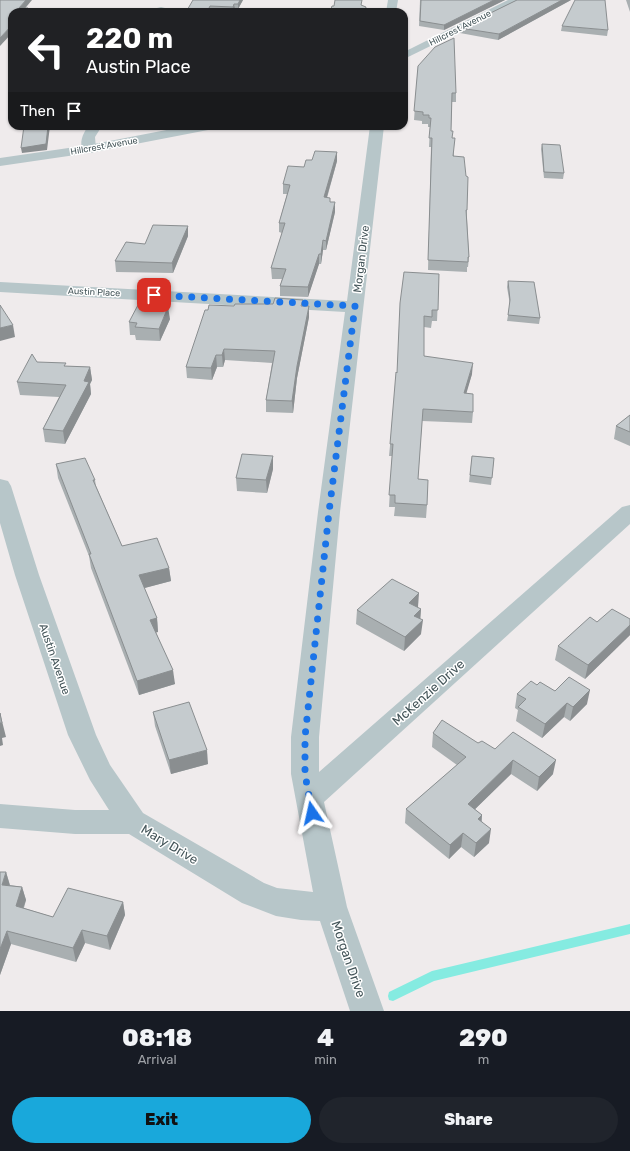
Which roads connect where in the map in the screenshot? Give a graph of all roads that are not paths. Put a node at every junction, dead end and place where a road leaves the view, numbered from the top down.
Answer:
1 (516, 0) edge
2 (408, 54) edge
3 (92, 130) edge
4 (187, 130) edge
5 (377, 130) edge
6 (89, 149) junction
7 (0, 162) edge
8 (0, 286) edge
9 (355, 306) junction
10 (0, 486) edge
11 (630, 512) edge
12 (310, 798) junction
13 (0, 816) edge
14 (133, 822) junction
15 (331, 907) junction
16 (367, 1011) edge

1 - 2 street, Hillcrest Avenue
3 - 6 street
4 - 6 street, Hillcrest Avenue
5 - 9 street, Morgan Drive
6 - 7 street, Hillcrest Avenue
8 - 9 street, Austin Place
9 - 12 street, Morgan Drive
10 - 14 street, Austin Avenue
11 - 12 street, McKenzie Drive
12 - 15 street
13 - 14 street, Mary Drive
14 - 15 street, Mary Drive
15 - 16 street, Morgan Drive

